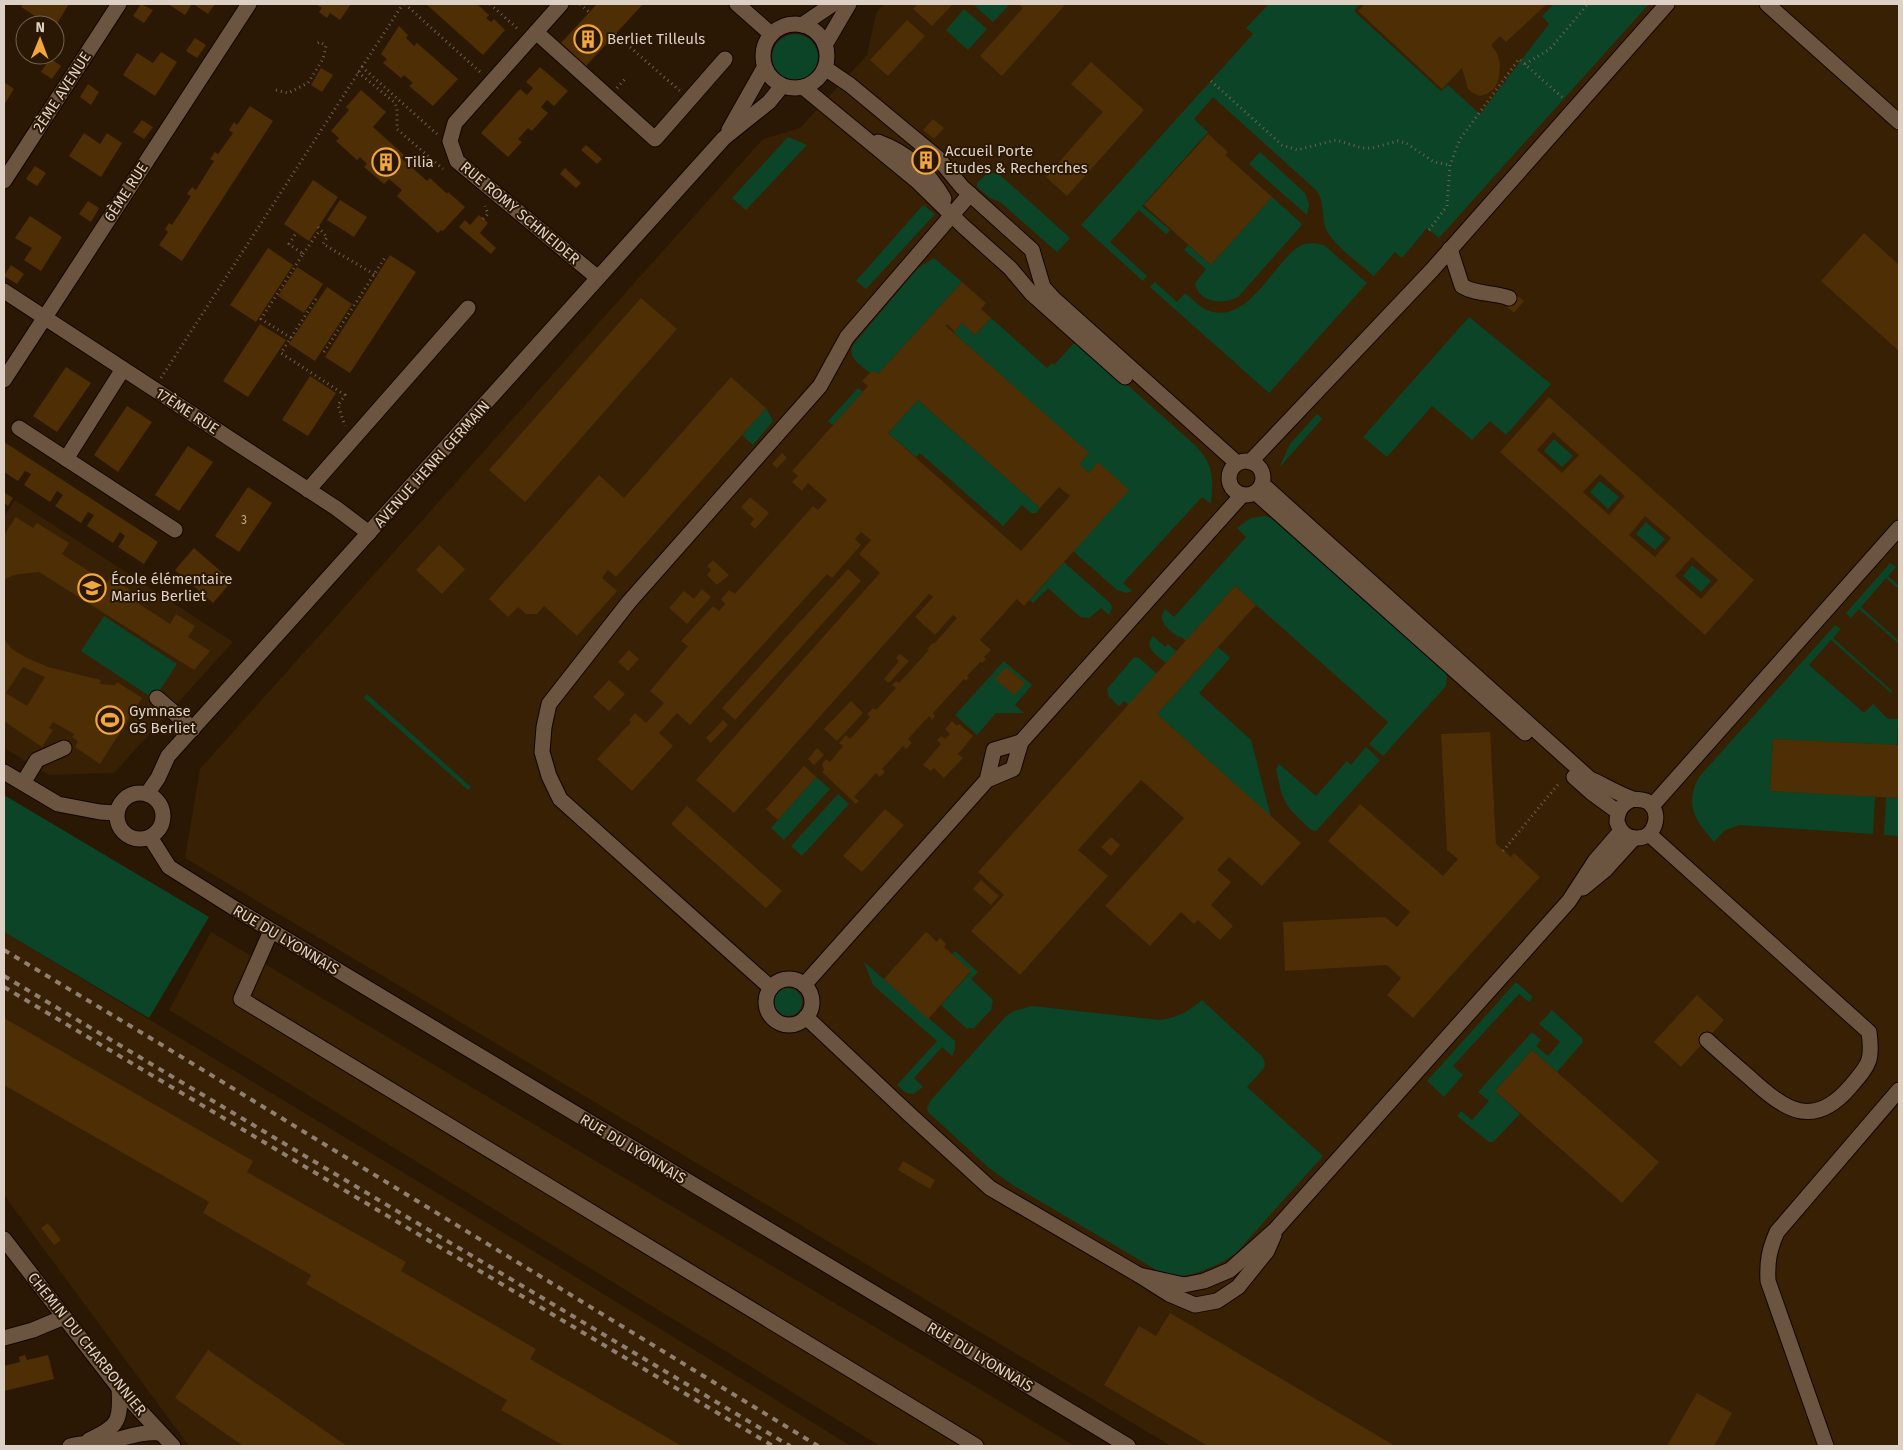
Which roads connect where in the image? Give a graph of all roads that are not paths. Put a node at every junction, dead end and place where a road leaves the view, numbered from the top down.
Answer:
1 (119, 4) edge
2 (249, 4) edge
3 (561, 4) edge
4 (737, 4) edge
5 (833, 4) edge
6 (849, 4) edge
7 (1667, 4) edge
8 (1767, 4) edge
9 (802, 25) junction
10 (771, 34) junction
11 (532, 36) junction
12 (825, 45) junction
13 (725, 59) dead end
14 (764, 68) junction
15 (824, 68) junction
16 (782, 86) junction
17 (803, 87) junction
18 (1899, 122) edge
19 (724, 138) junction
20 (4, 181) edge
21 (970, 194) junction
22 (952, 214) junction
23 (1450, 249) junction
24 (598, 278) junction
25 (4, 291) edge
26 (1509, 298) dead end
27 (468, 308) dead end
28 (44, 318) junction
29 (123, 369) junction
30 (4, 380) edge
31 (19, 428) dead end
32 (66, 458) junction
33 (1240, 465) junction
34 (308, 490) junction
35 (1253, 491) junction
36 (1899, 528) edge
37 (175, 530) dead end
38 (369, 533) junction
39 (158, 698) dead end
40 (193, 729) junction
41 (1021, 742) junction
42 (64, 748) dead end
43 (4, 772) edge
44 (987, 780) junction
45 (24, 784) junction
46 (147, 794) junction
47 (1634, 799) junction
48 (1652, 806) junction
49 (1618, 812) junction
50 (118, 813) junction
51 (1621, 831) junction
52 (1642, 836) junction
53 (150, 837) junction
54 (1568, 901) junction
55 (271, 931) junction
56 (804, 985) junction
57 (771, 988) junction
58 (806, 1017) junction
59 (1707, 1040) dead end
60 (1899, 1090) edge
61 (1276, 1229) junction
62 (4, 1239) edge
63 (1139, 1275) junction
64 (64, 1317) junction
65 (4, 1338) edge
66 (119, 1388) junction
67 (160, 1432) junction
68 (77, 1445) edge
69 (173, 1446) edge
70 (976, 1446) edge
71 (1128, 1446) edge
72 (1826, 1446) edge

1 - 20 street, 2ÈME AVENUE
2 - 28 street, 6ÈME RUE
3 - 11 street
4 - 10 street
5 - 9 street
6 - 12 street
7 - 23 street
8 - 18 street
9 - 10 street
9 - 12 street
10 - 14 street, AVENUE HENRI GERMAIN
11 - 13 street
11 - 24 street, RUE ROMY SCHNEIDER
12 - 15 street
14 - 16 street
14 - 19 street, AVENUE HENRI GERMAIN
15 - 17 street
15 - 21 street
16 - 17 street
16 - 19 street, AVENUE HENRI GERMAIN
17 - 22 street
19 - 24 street, AVENUE HENRI GERMAIN
21 - 22 street
21 - 33 street
22 - 33 street
22 - 57 street
23 - 26 street
23 - 33 street
24 - 38 street, AVENUE HENRI GERMAIN
25 - 28 street, 17ÈME RUE
27 - 34 street
28 - 29 street, 17ÈME RUE
28 - 30 street, 6ÈME RUE
29 - 32 street
29 - 34 street, 17ÈME RUE
31 - 32 street
32 - 37 street
33 - 35 street
33 - 35 street
34 - 38 street, 17ÈME RUE
35 - 41 street
35 - 47 street
35 - 49 street
36 - 48 street
38 - 40 street, AVENUE HENRI GERMAIN
39 - 40 street
40 - 46 street, AVENUE HENRI GERMAIN
41 - 44 street
41 - 44 street
42 - 45 street
43 - 45 street
44 - 56 street
45 - 50 street
46 - 50 street
46 - 53 street
47 - 48 street
47 - 49 street
48 - 52 street
49 - 51 street
50 - 53 street
51 - 52 street
51 - 54 street
52 - 54 street
52 - 59 street
53 - 55 street, RUE DU LYONNAIS
54 - 61 street
55 - 70 street
55 - 71 street, RUE DU LYONNAIS
56 - 57 street
56 - 58 street
57 - 58 street
58 - 63 street
60 - 72 street
61 - 63 street
61 - 63 street
62 - 64 street, CHEMIN DU CHARBONNIER
64 - 65 street
64 - 66 street, CHEMIN DU CHARBONNIER
66 - 67 street, CHEMIN DU CHARBONNIER
66 - 68 street
67 - 68 street
67 - 69 street, CHEMIN DU CHARBONNIER

